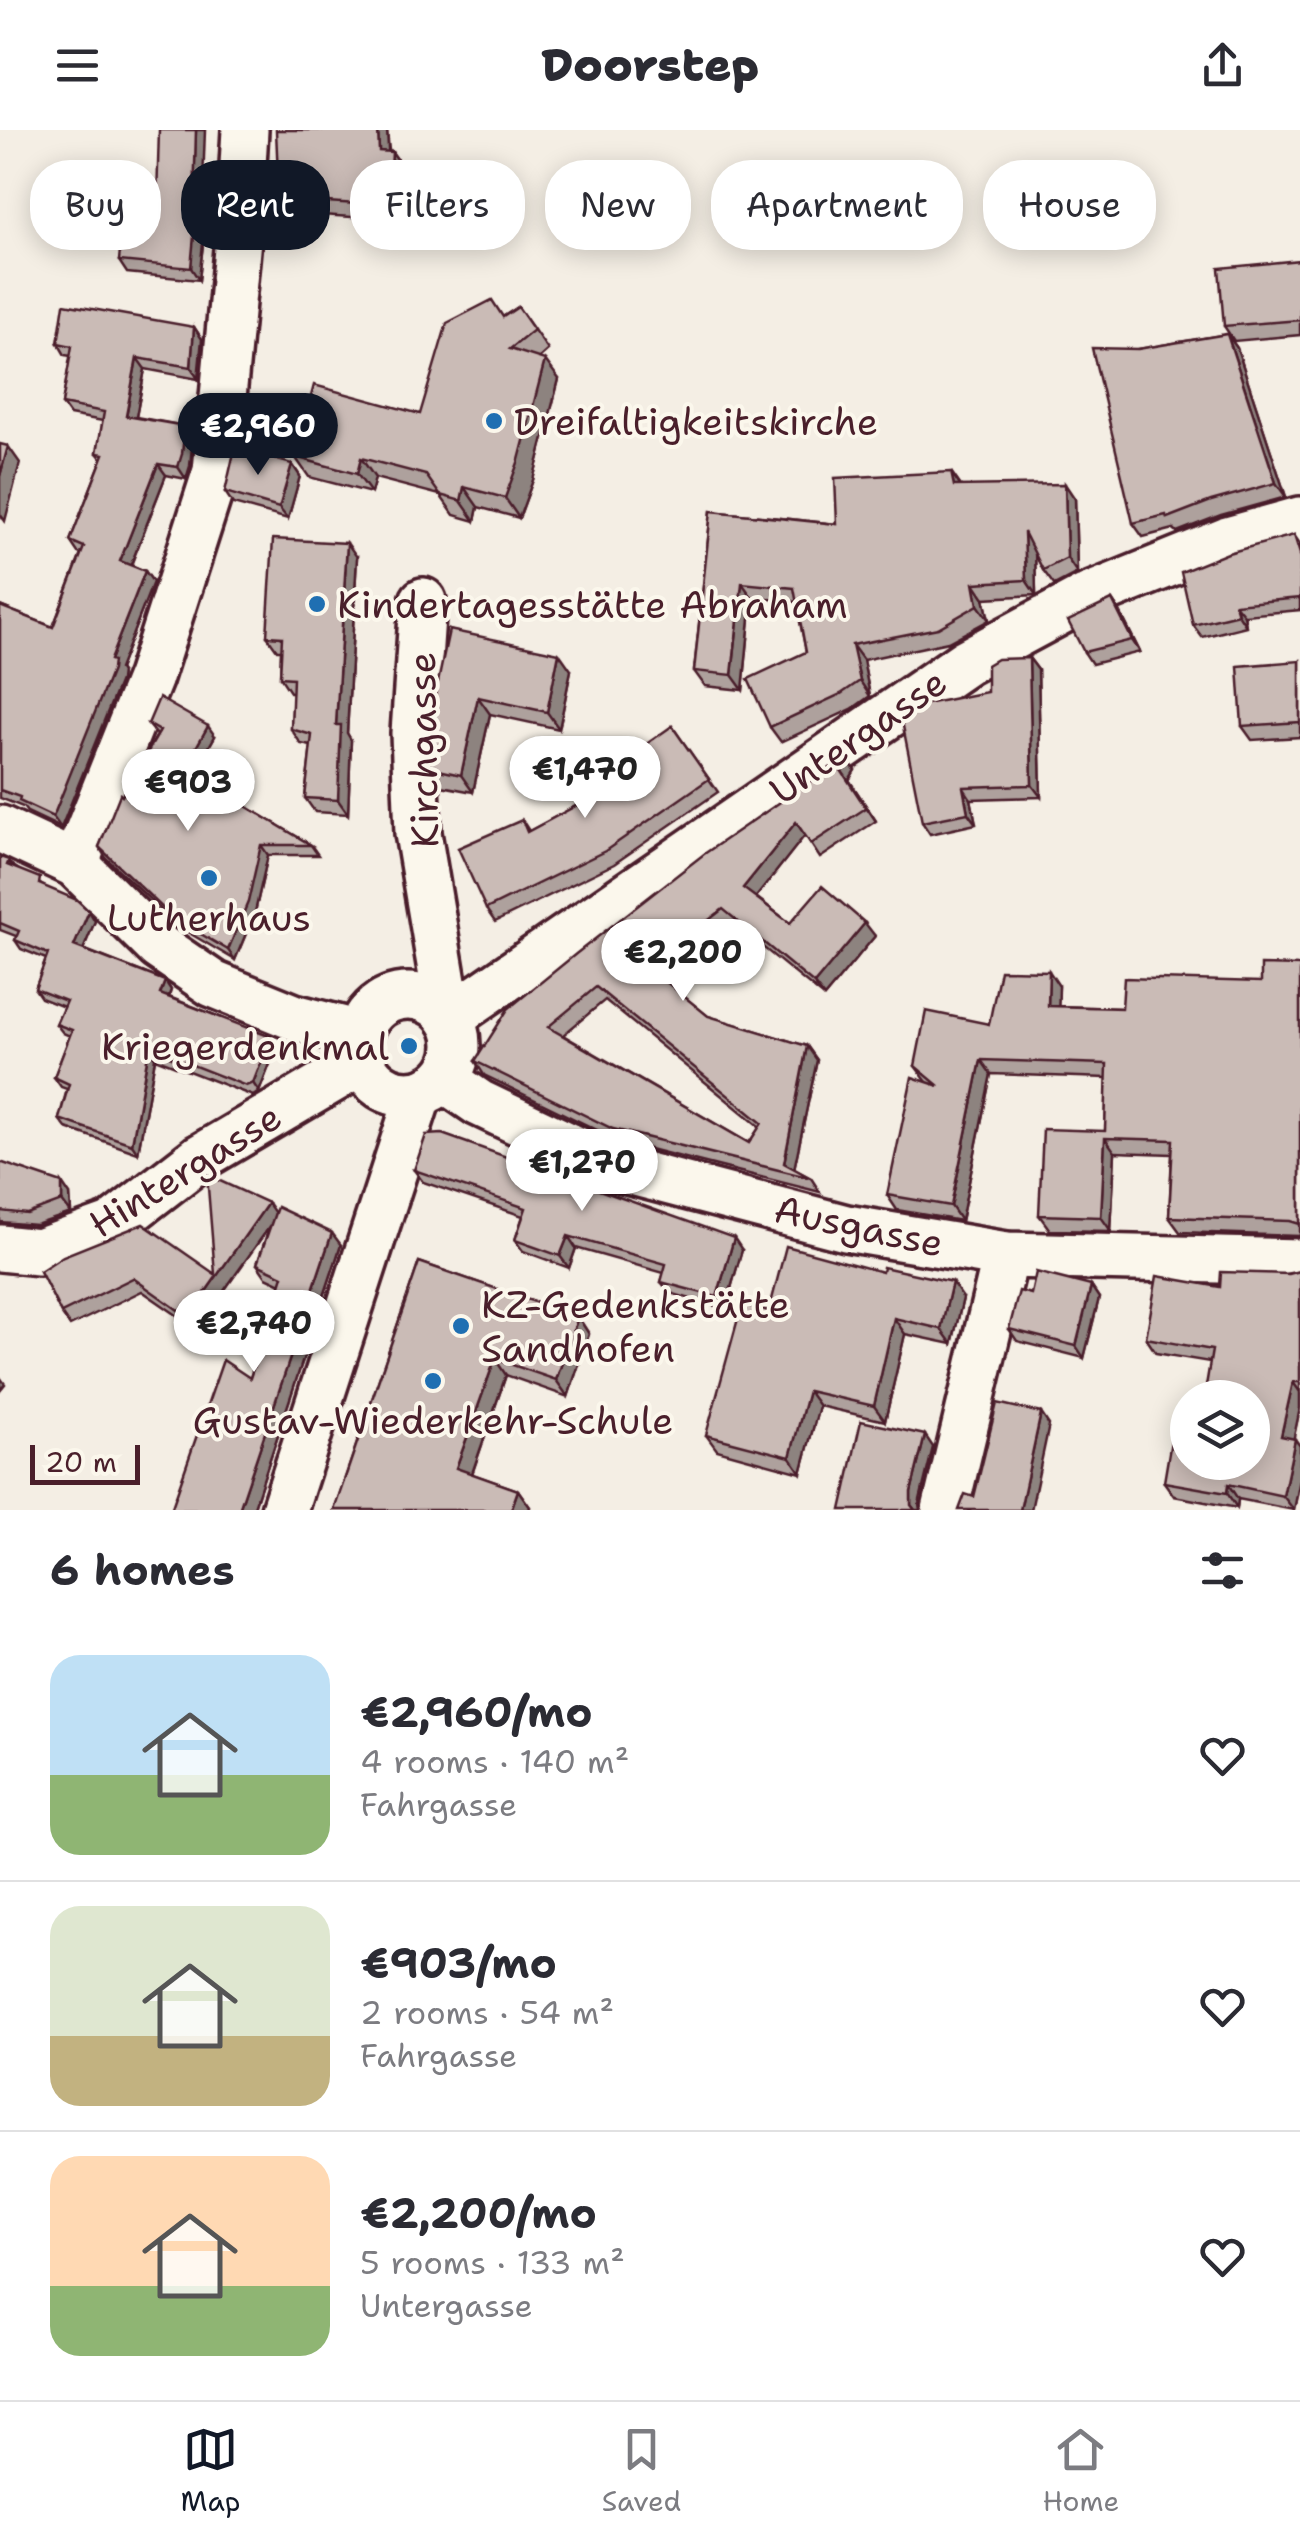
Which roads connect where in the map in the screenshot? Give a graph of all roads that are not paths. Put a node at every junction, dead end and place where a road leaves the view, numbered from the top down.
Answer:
1 (245, 130) edge
2 (1300, 520) edge
3 (423, 601) dead end
4 (0, 829) edge
5 (75, 864) junction
6 (449, 1018) junction
7 (361, 1048) junction
8 (431, 1086) junction
9 (0, 1248) edge
10 (1006, 1255) junction
11 (1300, 1262) edge
12 (284, 1510) edge
13 (945, 1510) edge

1 - 5 street
2 - 6 street, Untergasse
3 - 6 street, Kirchgasse
4 - 5 street
5 - 7 street
6 - 7 street
6 - 8 street
7 - 8 street
7 - 9 street, Hintergasse
8 - 10 street, Ausgasse
8 - 12 street
10 - 11 street, Ausgasse
10 - 13 street

